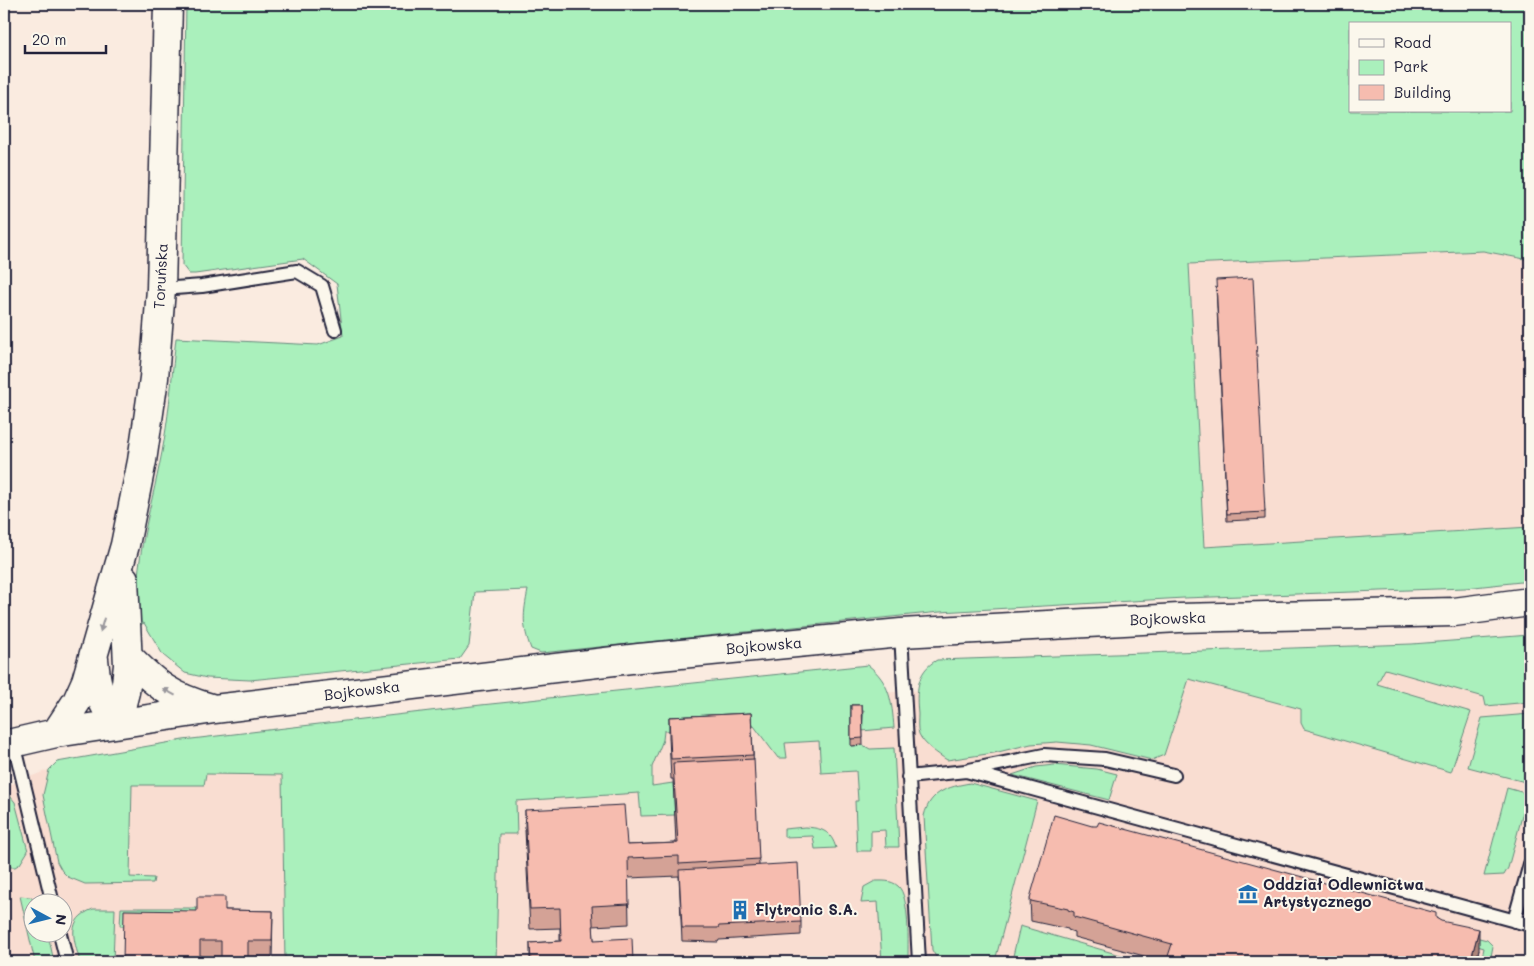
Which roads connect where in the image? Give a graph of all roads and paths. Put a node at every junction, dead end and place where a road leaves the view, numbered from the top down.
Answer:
1 (168, 4) edge
2 (161, 289) junction
3 (335, 330) dead end
4 (125, 545) junction
5 (1530, 602) edge
6 (901, 633) junction
7 (94, 655) junction
8 (128, 656) junction
9 (214, 709) junction
10 (117, 723) junction
11 (56, 733) junction
12 (9, 744) edge
13 (966, 771) junction
14 (1174, 776) dead end
15 (908, 777) junction
16 (1530, 864) edge
17 (50, 894) edge
18 (1514, 921) junction
19 (1530, 925) edge
20 (62, 944) edge
21 (67, 962) edge
22 (919, 962) edge

1 - 2 street, Toruńska
2 - 3 lane
2 - 4 street, Toruńska
4 -> 7 street, Toruńska
4 - 8 street, Toruńska
5 - 6 street, Bojkowska
6 - 9 street, Bojkowska
6 - 15 lane
7 - 10 street, Toruńska
7 - 11 street, Toruńska
9 -> 8 street
8 - 10 street, Toruńska
9 - 10 street, Bojkowska
10 - 11 street, Bojkowska
11 - 12 street, Bojkowska
12 - 17 lane
13 - 14 lane
13 - 15 lane
13 - 18 lane
15 - 22 lane
16 - 18 lane
18 - 19 lane
20 - 21 lane

